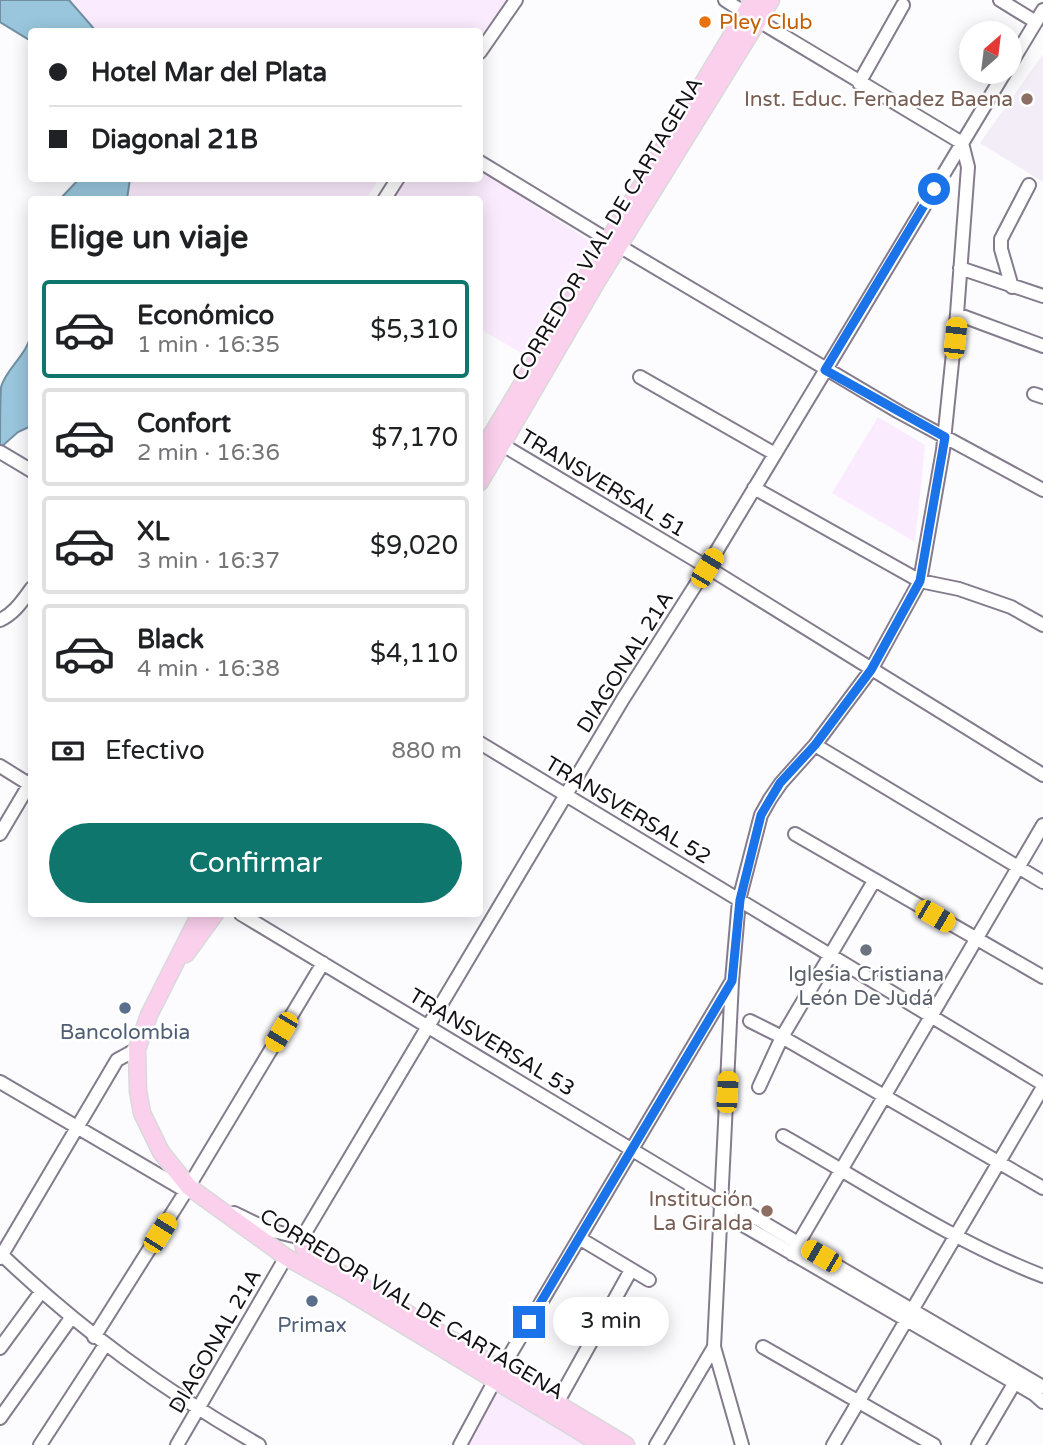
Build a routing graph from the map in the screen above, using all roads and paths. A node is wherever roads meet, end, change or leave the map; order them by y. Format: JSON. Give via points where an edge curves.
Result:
{"nodes":[{"id":1,"x":516,"y":0,"type":"edge"},
{"id":2,"x":725,"y":0,"type":"edge"},
{"id":3,"x":771,"y":0,"type":"edge"},
{"id":4,"x":1000,"y":0,"type":"edge"},
{"id":5,"x":903,"y":5,"type":"dead end"},
{"id":6,"x":1043,"y":10,"type":"edge"},
{"id":7,"x":752,"y":11,"type":"edge"},
{"id":8,"x":1036,"y":22,"type":"junction"},
{"id":9,"x":1022,"y":45,"type":"edge"},
{"id":10,"x":483,"y":48,"type":"edge"},
{"id":11,"x":859,"y":83,"type":"junction"},
{"id":12,"x":998,"y":84,"type":"edge"},
{"id":13,"x":961,"y":143,"type":"junction"},
{"id":14,"x":483,"y":164,"type":"edge"},
{"id":15,"x":1029,"y":185,"type":"dead end"},
{"id":16,"x":614,"y":243,"type":"junction"},
{"id":17,"x":960,"y":268,"type":"junction"},
{"id":18,"x":1012,"y":287,"type":"junction"},
{"id":19,"x":1043,"y":296,"type":"edge"},
{"id":20,"x":957,"y":314,"type":"junction"},
{"id":21,"x":1043,"y":346,"type":"edge"},
{"id":22,"x":825,"y":370,"type":"junction"},
{"id":23,"x":640,"y":377,"type":"dead end"},
{"id":24,"x":945,"y":437,"type":"junction"},
{"id":25,"x":490,"y":438,"type":"edge"},
{"id":26,"x":0,"y":452,"type":"edge"},
{"id":27,"x":775,"y":454,"type":"junction"},
{"id":28,"x":28,"y":469,"type":"edge"},
{"id":29,"x":483,"y":469,"type":"edge"},
{"id":30,"x":754,"y":488,"type":"junction"},
{"id":31,"x":1043,"y":490,"type":"edge"},
{"id":32,"x":707,"y":568,"type":"junction"},
{"id":33,"x":920,"y":581,"type":"junction"},
{"id":34,"x":28,"y":593,"type":"edge"},
{"id":35,"x":0,"y":620,"type":"edge"},
{"id":36,"x":1043,"y":625,"type":"edge"},
{"id":37,"x":871,"y":670,"type":"junction"},
{"id":38,"x":483,"y":745,"type":"edge"},
{"id":39,"x":815,"y":745,"type":"junction"},
{"id":40,"x":0,"y":766,"type":"edge"},
{"id":41,"x":1043,"y":775,"type":"edge"},
{"id":42,"x":28,"y":782,"type":"edge"},
{"id":43,"x":28,"y":789,"type":"edge"},
{"id":44,"x":566,"y":795,"type":"junction"},
{"id":45,"x":1043,"y":825,"type":"edge"},
{"id":46,"x":0,"y":834,"type":"edge"},
{"id":47,"x":795,"y":834,"type":"dead end"},
{"id":48,"x":1018,"y":868,"type":"junction"},
{"id":49,"x":874,"y":881,"type":"junction"},
{"id":50,"x":1043,"y":883,"type":"edge"},
{"id":51,"x":740,"y":900,"type":"junction"},
{"id":52,"x":199,"y":917,"type":"edge"},
{"id":53,"x":213,"y":917,"type":"edge"},
{"id":54,"x":247,"y":917,"type":"edge"},
{"id":55,"x":976,"y":939,"type":"junction"},
{"id":56,"x":830,"y":955,"type":"junction"},
{"id":57,"x":323,"y":963,"type":"junction"},
{"id":58,"x":171,"y":973,"type":"junction"},
{"id":59,"x":1043,"y":977,"type":"edge"},
{"id":60,"x":732,"y":981,"type":"junction"},
{"id":61,"x":931,"y":1016,"type":"junction"},
{"id":62,"x":750,"y":1021,"type":"dead end"},
{"id":63,"x":428,"y":1026,"type":"junction"},
{"id":64,"x":782,"y":1037,"type":"junction"},
{"id":65,"x":138,"y":1049,"type":"junction"},
{"id":66,"x":0,"y":1082,"type":"edge"},
{"id":67,"x":1043,"y":1086,"type":"edge"},
{"id":68,"x":759,"y":1087,"type":"dead end"},
{"id":69,"x":885,"y":1096,"type":"junction"},
{"id":70,"x":77,"y":1127,"type":"junction"},
{"id":71,"x":783,"y":1136,"type":"dead end"},
{"id":72,"x":632,"y":1149,"type":"junction"},
{"id":73,"x":999,"y":1163,"type":"junction"},
{"id":74,"x":843,"y":1170,"type":"junction"},
{"id":75,"x":1043,"y":1188,"type":"edge"},
{"id":76,"x":188,"y":1189,"type":"junction"},
{"id":77,"x":207,"y":1200,"type":"junction"},
{"id":78,"x":722,"y":1204,"type":"junction"},
{"id":79,"x":956,"y":1235,"type":"junction"},
{"id":80,"x":302,"y":1238,"type":"junction"},
{"id":81,"x":579,"y":1238,"type":"junction"},
{"id":82,"x":795,"y":1249,"type":"junction"},
{"id":83,"x":1,"y":1256,"type":"edge"},
{"id":84,"x":286,"y":1257,"type":"junction"},
{"id":85,"x":631,"y":1270,"type":"junction"},
{"id":86,"x":1043,"y":1276,"type":"edge"},
{"id":87,"x":649,"y":1280,"type":"dead end"},
{"id":88,"x":41,"y":1292,"type":"junction"},
{"id":89,"x":909,"y":1315,"type":"junction"},
{"id":90,"x":71,"y":1318,"type":"junction"},
{"id":91,"x":100,"y":1341,"type":"junction"},
{"id":92,"x":714,"y":1347,"type":"junction"},
{"id":93,"x":763,"y":1347,"type":"dead end"},
{"id":94,"x":0,"y":1348,"type":"edge"},
{"id":95,"x":498,"y":1375,"type":"junction"},
{"id":96,"x":1018,"y":1379,"type":"junction"},
{"id":97,"x":1043,"y":1387,"type":"edge"},
{"id":98,"x":858,"y":1402,"type":"junction"},
{"id":99,"x":1043,"y":1402,"type":"edge"},
{"id":100,"x":557,"y":1404,"type":"junction"},
{"id":101,"x":197,"y":1410,"type":"junction"},
{"id":102,"x":0,"y":1418,"type":"edge"},
{"id":103,"x":40,"y":1445,"type":"edge"},
{"id":104,"x":177,"y":1445,"type":"edge"},
{"id":105,"x":259,"y":1445,"type":"edge"},
{"id":106,"x":460,"y":1445,"type":"edge"},
{"id":107,"x":602,"y":1445,"type":"edge"},
{"id":108,"x":626,"y":1445,"type":"edge"},
{"id":109,"x":656,"y":1445,"type":"edge"},
{"id":110,"x":742,"y":1445,"type":"edge"},
{"id":111,"x":833,"y":1445,"type":"edge"},
{"id":112,"x":934,"y":1445,"type":"edge"},
{"id":113,"x":978,"y":1445,"type":"edge"}],
"edges":[{"from":1,"to":10,"type":"street"},
{"from":2,"to":7,"type":"street"},
{"from":3,"to":7,"type":"main road","name":"CORREDOR VIAL DE CARTAGENA"},
{"from":4,"to":8,"type":"street"},
{"from":5,"to":11,"type":"street"},
{"from":6,"to":8,"type":"street"},
{"from":7,"to":11,"type":"street"},
{"from":7,"to":16,"type":"main road","name":"CORREDOR VIAL DE CARTAGENA"},
{"from":8,"to":9,"type":"street"},
{"from":11,"to":13,"type":"street"},
{"from":12,"to":13,"type":"street","name":"DIAGONAL 21A"},
{"from":13,"to":17,"type":"street","via":[[968,167]]},
{"from":13,"to":22,"type":"street","name":"DIAGONAL 21A"},
{"from":14,"to":16,"type":"street"},
{"from":15,"to":18,"type":"street","via":[[1001,239]]},
{"from":16,"to":22,"type":"street"},
{"from":16,"to":25,"type":"main road","name":"CORREDOR VIAL DE CARTAGENA"},
{"from":17,"to":18,"type":"street"},
{"from":17,"to":20,"type":"street"},
{"from":18,"to":19,"type":"street"},
{"from":20,"to":21,"type":"street"},
{"from":20,"to":24,"type":"street"},
{"from":22,"to":24,"type":"street"},
{"from":22,"to":27,"type":"street","name":"DIAGONAL 21A"},
{"from":23,"to":27,"type":"street"},
{"from":24,"to":31,"type":"street"},
{"from":24,"to":33,"type":"street"},
{"from":25,"to":29,"type":"main road","name":"CORREDOR VIAL DE CARTAGENA"},
{"from":25,"to":32,"type":"street","name":"TRANSVERSAL 51"},
{"from":26,"to":28,"type":"street"},
{"from":27,"to":30,"type":"street","name":"DIAGONAL 21A"},
{"from":30,"to":32,"type":"street","name":"DIAGONAL 21A"},
{"from":30,"to":33,"type":"street"},
{"from":32,"to":37,"type":"street","name":"TRANSVERSAL 51"},
{"from":32,"to":44,"type":"street","name":"DIAGONAL 21A"},
{"from":33,"to":36,"type":"street","via":[[1011,607]]},
{"from":33,"to":37,"type":"street"},
{"from":34,"to":35,"type":"street"},
{"from":37,"to":39,"type":"street"},
{"from":37,"to":41,"type":"street","name":"TRANSVERSAL 51"},
{"from":38,"to":44,"type":"street","name":"TRANSVERSAL 52"},
{"from":39,"to":48,"type":"street"},
{"from":39,"to":51,"type":"street","via":[[780,783],[761,815]]},
{"from":40,"to":42,"type":"street"},
{"from":43,"to":46,"type":"street"},
{"from":44,"to":51,"type":"street","name":"TRANSVERSAL 52"},
{"from":44,"to":63,"type":"street","name":"DIAGONAL 21A"},
{"from":45,"to":48,"type":"street"},
{"from":47,"to":49,"type":"street"},
{"from":48,"to":50,"type":"street"},
{"from":48,"to":55,"type":"street"},
{"from":49,"to":55,"type":"street"},
{"from":49,"to":56,"type":"street"},
{"from":51,"to":56,"type":"street","name":"TRANSVERSAL 52"},
{"from":51,"to":60,"type":"street"},
{"from":52,"to":58,"type":"main road","name":"CORREDOR VIAL DE CARTAGENA"},
{"from":53,"to":58,"type":"main road","name":"CORREDOR VIAL DE CARTAGENA"},
{"from":54,"to":57,"type":"street","name":"TRANSVERSAL 53"},
{"from":55,"to":59,"type":"street"},
{"from":55,"to":61,"type":"street"},
{"from":56,"to":61,"type":"street","name":"TRANSVERSAL 52"},
{"from":56,"to":64,"type":"street"},
{"from":57,"to":63,"type":"street","name":"TRANSVERSAL 53"},
{"from":57,"to":76,"type":"street"},
{"from":58,"to":65,"type":"main road","name":"CORREDOR VIAL DE CARTAGENA","via":[[145,1024]]},
{"from":60,"to":72,"type":"street"},
{"from":60,"to":78,"type":"street"},
{"from":61,"to":67,"type":"street","name":"TRANSVERSAL 52"},
{"from":61,"to":69,"type":"street"},
{"from":62,"to":64,"type":"street"},
{"from":63,"to":72,"type":"street","name":"TRANSVERSAL 53"},
{"from":63,"to":80,"type":"street","name":"DIAGONAL 21A"},
{"from":64,"to":68,"type":"street"},
{"from":64,"to":69,"type":"street"},
{"from":65,"to":70,"type":"street","via":[[117,1060]]},
{"from":65,"to":76,"type":"main road","name":"CORREDOR VIAL DE CARTAGENA","via":[[142,1113],[161,1152]]},
{"from":66,"to":70,"type":"street"},
{"from":67,"to":73,"type":"street"},
{"from":69,"to":73,"type":"street"},
{"from":69,"to":74,"type":"street"},
{"from":70,"to":76,"type":"street"},
{"from":70,"to":83,"type":"street"},
{"from":71,"to":74,"type":"street"},
{"from":72,"to":78,"type":"street","name":"TRANSVERSAL 53"},
{"from":72,"to":81,"type":"street"},
{"from":73,"to":75,"type":"street"},
{"from":73,"to":79,"type":"street"},
{"from":74,"to":79,"type":"street"},
{"from":74,"to":82,"type":"street"},
{"from":76,"to":77,"type":"main road","name":"CORREDOR VIAL DE CARTAGENA"},
{"from":76,"to":91,"type":"street"},
{"from":77,"to":80,"type":"street","via":[[269,1230]]},
{"from":77,"to":84,"type":"main road","name":"CORREDOR VIAL DE CARTAGENA"},
{"from":78,"to":82,"type":"street","name":"TRANSVERSAL 53","via":[[737,1207]]},
{"from":78,"to":92,"type":"street"},
{"from":79,"to":86,"type":"street"},
{"from":79,"to":89,"type":"street"},
{"from":80,"to":95,"type":"main road","name":"CORREDOR VIAL DE CARTAGENA","via":[[312,1256]]},
{"from":81,"to":85,"type":"street"},
{"from":81,"to":95,"type":"street"},
{"from":82,"to":89,"type":"street","name":"TRANSVERSAL 53"},
{"from":83,"to":88,"type":"street"},
{"from":84,"to":95,"type":"main road","name":"CORREDOR VIAL DE CARTAGENA"},
{"from":84,"to":101,"type":"street","name":"DIAGONAL 21A"},
{"from":85,"to":87,"type":"street"},
{"from":85,"to":100,"type":"street"},
{"from":88,"to":90,"type":"street"},
{"from":88,"to":94,"type":"street"},
{"from":89,"to":96,"type":"street","name":"TRANSVERSAL 53"},
{"from":89,"to":98,"type":"street"},
{"from":90,"to":91,"type":"street"},
{"from":90,"to":102,"type":"street"},
{"from":91,"to":101,"type":"street"},
{"from":91,"to":103,"type":"street"},
{"from":92,"to":109,"type":"street"},
{"from":92,"to":110,"type":"street"},
{"from":93,"to":98,"type":"street"},
{"from":95,"to":100,"type":"main road","name":"CORREDOR VIAL DE CARTAGENA"},
{"from":95,"to":106,"type":"street"},
{"from":95,"to":107,"type":"main road","name":"CORREDOR VIAL DE CARTAGENA"},
{"from":96,"to":97,"type":"street","name":"TRANSVERSAL 53"},
{"from":96,"to":99,"type":"street","name":"TRANSVERSAL 53"},
{"from":96,"to":113,"type":"street"},
{"from":98,"to":111,"type":"street"},
{"from":98,"to":112,"type":"street"},
{"from":100,"to":108,"type":"main road","name":"CORREDOR VIAL DE CARTAGENA"},
{"from":101,"to":104,"type":"street","name":"DIAGONAL 21A"},
{"from":101,"to":105,"type":"street"}]}
